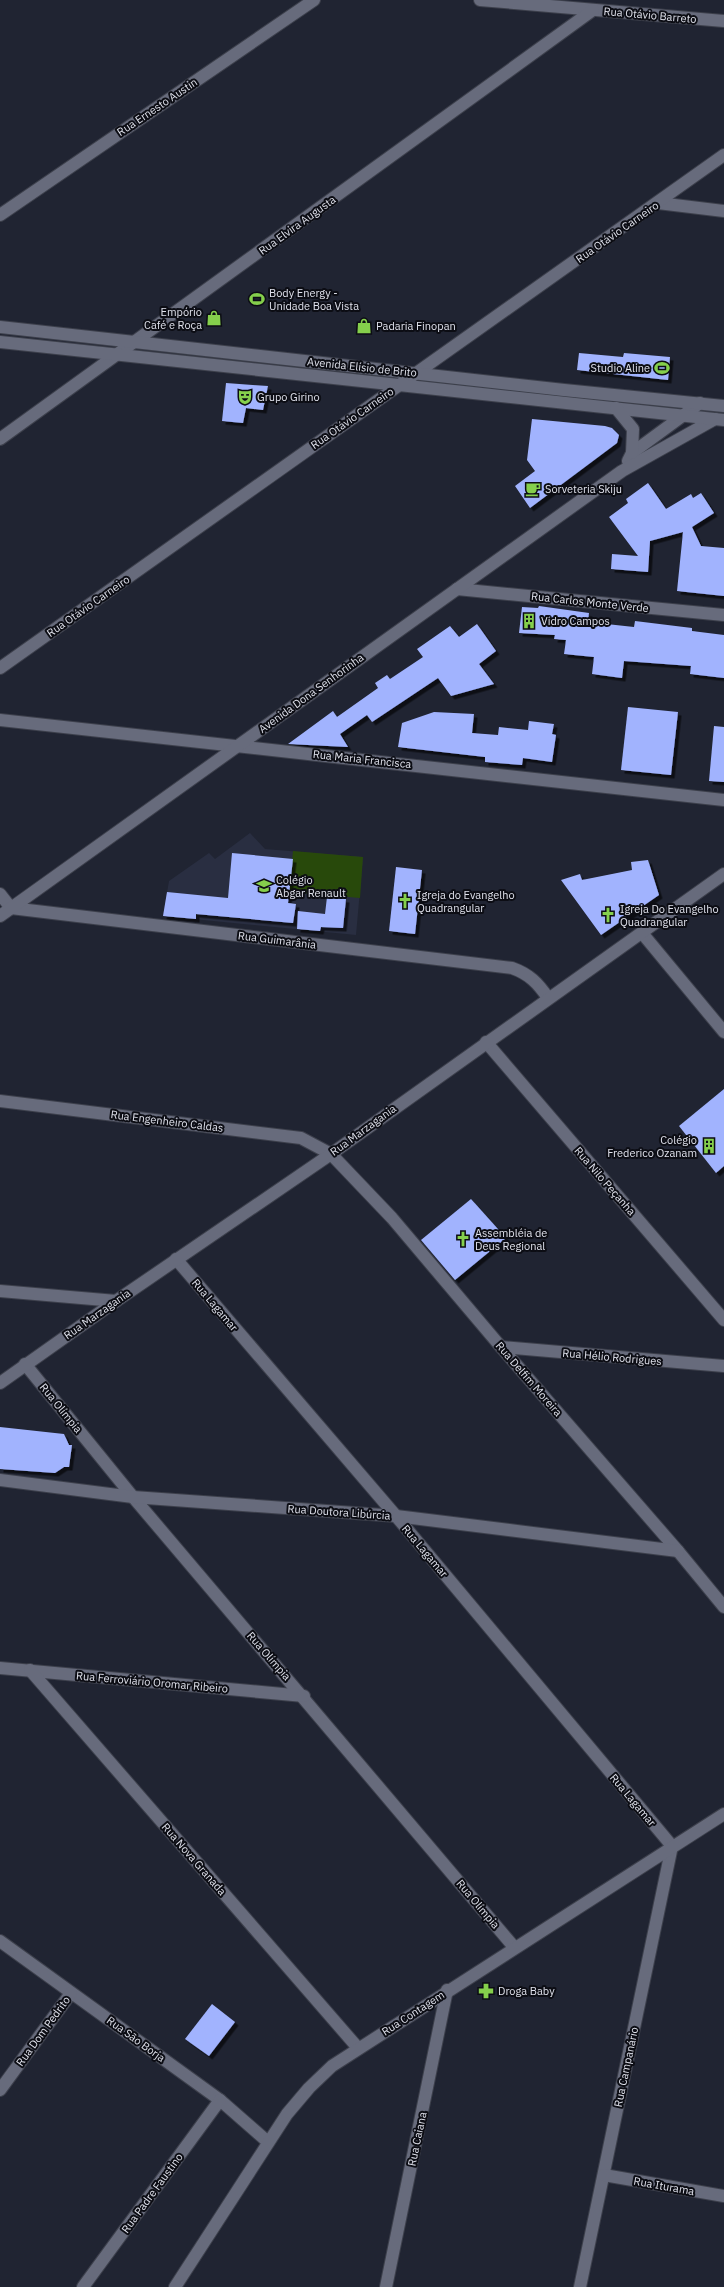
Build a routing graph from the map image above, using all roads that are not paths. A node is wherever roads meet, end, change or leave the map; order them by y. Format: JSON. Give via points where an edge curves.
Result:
{"nodes":[{"id":1,"x":314,"y":0,"type":"edge"},
{"id":2,"x":480,"y":0,"type":"edge"},
{"id":3,"x":593,"y":10,"type":"junction"},
{"id":4,"x":724,"y":21,"type":"edge"},
{"id":5,"x":724,"y":155,"type":"edge"},
{"id":6,"x":658,"y":203,"type":"junction"},
{"id":7,"x":724,"y":211,"type":"edge"},
{"id":8,"x":0,"y":215,"type":"edge"},
{"id":9,"x":0,"y":327,"type":"edge"},
{"id":10,"x":0,"y":342,"type":"edge"},
{"id":11,"x":135,"y":342,"type":"junction"},
{"id":12,"x":120,"y":354,"type":"junction"},
{"id":13,"x":415,"y":373,"type":"junction"},
{"id":14,"x":402,"y":384,"type":"junction"},
{"id":15,"x":700,"y":403,"type":"junction"},
{"id":16,"x":724,"y":406,"type":"edge"},
{"id":17,"x":616,"y":408,"type":"junction"},
{"id":18,"x":686,"y":416,"type":"junction"},
{"id":19,"x":720,"y":419,"type":"edge"},
{"id":20,"x":0,"y":439,"type":"edge"},
{"id":21,"x":632,"y":453,"type":"junction"},
{"id":22,"x":622,"y":471,"type":"junction"},
{"id":23,"x":457,"y":589,"type":"junction"},
{"id":24,"x":724,"y":615,"type":"edge"},
{"id":25,"x":0,"y":668,"type":"edge"},
{"id":26,"x":0,"y":720,"type":"edge"},
{"id":27,"x":238,"y":746,"type":"junction"},
{"id":28,"x":724,"y":800,"type":"edge"},
{"id":29,"x":724,"y":874,"type":"edge"},
{"id":30,"x":0,"y":894,"type":"edge"},
{"id":31,"x":11,"y":908,"type":"junction"},
{"id":32,"x":0,"y":916,"type":"edge"},
{"id":33,"x":642,"y":934,"type":"junction"},
{"id":34,"x":548,"y":998,"type":"junction"},
{"id":35,"x":724,"y":1032,"type":"edge"},
{"id":36,"x":486,"y":1042,"type":"junction"},
{"id":37,"x":0,"y":1102,"type":"edge"},
{"id":38,"x":331,"y":1154,"type":"junction"},
{"id":39,"x":176,"y":1259,"type":"junction"},
{"id":40,"x":0,"y":1291,"type":"edge"},
{"id":41,"x":116,"y":1301,"type":"junction"},
{"id":42,"x":724,"y":1320,"type":"edge"},
{"id":43,"x":501,"y":1347,"type":"junction"},
{"id":44,"x":25,"y":1364,"type":"junction"},
{"id":45,"x":724,"y":1366,"type":"edge"},
{"id":46,"x":0,"y":1383,"type":"edge"},
{"id":47,"x":0,"y":1480,"type":"edge"},
{"id":48,"x":133,"y":1497,"type":"junction"},
{"id":49,"x":396,"y":1516,"type":"junction"},
{"id":50,"x":678,"y":1551,"type":"junction"},
{"id":51,"x":724,"y":1607,"type":"edge"},
{"id":52,"x":0,"y":1668,"type":"edge"},
{"id":53,"x":30,"y":1670,"type":"junction"},
{"id":54,"x":304,"y":1696,"type":"junction"},
{"id":55,"x":724,"y":1814,"type":"edge"},
{"id":56,"x":672,"y":1846,"type":"junction"},
{"id":57,"x":0,"y":1941,"type":"edge"},
{"id":58,"x":514,"y":1947,"type":"junction"},
{"id":59,"x":448,"y":1990,"type":"junction"},
{"id":60,"x":71,"y":1993,"type":"junction"},
{"id":61,"x":358,"y":2048,"type":"junction"},
{"id":62,"x":0,"y":2090,"type":"edge"},
{"id":63,"x":220,"y":2100,"type":"junction"},
{"id":64,"x":268,"y":2142,"type":"junction"},
{"id":65,"x":604,"y":2175,"type":"junction"},
{"id":66,"x":724,"y":2196,"type":"edge"},
{"id":67,"x":83,"y":2287,"type":"edge"},
{"id":68,"x":175,"y":2287,"type":"edge"},
{"id":69,"x":386,"y":2287,"type":"edge"},
{"id":70,"x":580,"y":2287,"type":"edge"}],
"edges":[{"from":1,"to":8,"type":"street","name":"Rua Ernesto Austin"},
{"from":2,"to":3,"type":"street","name":"Rua Otávio Barreto"},
{"from":3,"to":4,"type":"street","name":"Rua Otávio Barreto"},
{"from":3,"to":11,"type":"street","name":"Rua Elvira Augusta"},
{"from":5,"to":6,"type":"street","name":"Rua Otávio Carneiro"},
{"from":6,"to":7,"type":"street"},
{"from":6,"to":13,"type":"street","name":"Rua Otávio Carneiro"},
{"from":9,"to":11,"type":"street","name":"Avenida Elísio de Brito"},
{"from":10,"to":12,"type":"street","name":"Avenida Elísio de Brito"},
{"from":11,"to":12,"type":"street","name":"Rua Elvira Augusta"},
{"from":11,"to":13,"type":"street","name":"Avenida Elísio de Brito"},
{"from":12,"to":14,"type":"street","name":"Avenida Elísio de Brito"},
{"from":12,"to":20,"type":"street","name":"Rua Elvira Augusta"},
{"from":13,"to":14,"type":"street","name":"Rua Otávio Carneiro"},
{"from":13,"to":15,"type":"street","name":"Avenida Elísio de Brito"},
{"from":14,"to":17,"type":"street","name":"Avenida Elísio de Brito"},
{"from":14,"to":25,"type":"street","name":"Rua Otávio Carneiro"},
{"from":15,"to":16,"type":"street","name":"Avenida Elísio de Brito"},
{"from":15,"to":18,"type":"street","name":"Avenida Dona Senhorinha"},
{"from":17,"to":18,"type":"street","name":"Avenida Elísio de Brito"},
{"from":17,"to":21,"type":"street","via":[[633,429]]},
{"from":18,"to":19,"type":"street","name":"Avenida Elísio de Brito"},
{"from":18,"to":21,"type":"street","name":"Avenida Dona Senhorinha"},
{"from":19,"to":22,"type":"street","name":"Avenida Dona Senhorinha"},
{"from":21,"to":22,"type":"street","name":"Avenida Dona Senhorinha"},
{"from":22,"to":23,"type":"street","name":"Avenida Dona Senhorinha"},
{"from":23,"to":24,"type":"street","name":"Rua Carlos Monte Verde"},
{"from":23,"to":27,"type":"street","name":"Avenida Dona Senhorinha"},
{"from":26,"to":27,"type":"street","name":"Rua Maria Francisca"},
{"from":27,"to":28,"type":"street","name":"Rua Maria Francisca"},
{"from":27,"to":31,"type":"street","name":"Avenida Dona Senhorinha"},
{"from":29,"to":33,"type":"street","name":"Rua Marzagania"},
{"from":30,"to":31,"type":"street"},
{"from":31,"to":32,"type":"street","name":"Avenida Dona Senhorinha"},
{"from":31,"to":34,"type":"street","name":"Rua Guimarânia","via":[[497,965],[526,973],[539,984]]},
{"from":33,"to":34,"type":"street","name":"Rua Marzagania"},
{"from":33,"to":35,"type":"street"},
{"from":34,"to":36,"type":"street","name":"Rua Marzagania"},
{"from":36,"to":38,"type":"street","name":"Rua Marzagania"},
{"from":36,"to":42,"type":"street","name":"Rua Nilo Peçanha"},
{"from":37,"to":38,"type":"street","name":"Rua Engenheiro Caldas","via":[[301,1138]]},
{"from":38,"to":39,"type":"street","name":"Rua Marzagania"},
{"from":38,"to":43,"type":"street","name":"Rua Delfim Moreira","via":[[392,1218]]},
{"from":39,"to":41,"type":"street","name":"Rua Marzagania"},
{"from":39,"to":49,"type":"street","name":"Rua Lagamar"},
{"from":40,"to":41,"type":"street"},
{"from":41,"to":44,"type":"street","name":"Rua Marzagania"},
{"from":43,"to":45,"type":"street","name":"Rua Hélio Rodrigues"},
{"from":43,"to":50,"type":"street","name":"Rua Delfim Moreira"},
{"from":44,"to":46,"type":"street","name":"Rua Marzagania"},
{"from":44,"to":48,"type":"street","name":"Rua Olímpia"},
{"from":47,"to":48,"type":"street","name":"Rua Doutora Libúrcia"},
{"from":48,"to":49,"type":"street","name":"Rua Doutora Libúrcia"},
{"from":48,"to":54,"type":"street","name":"Rua Olímpia"},
{"from":49,"to":50,"type":"street","name":"Rua Doutora Libúrcia"},
{"from":49,"to":56,"type":"street","name":"Rua Lagamar"},
{"from":50,"to":51,"type":"street","name":"Rua Delfim Moreira"},
{"from":52,"to":53,"type":"street","name":"Rua Ferroviário Oromar Ribeiro"},
{"from":53,"to":54,"type":"street","name":"Rua Ferroviário Oromar Ribeiro"},
{"from":53,"to":61,"type":"street","name":"Rua Nova Granada"},
{"from":54,"to":58,"type":"street","name":"Rua Olímpia"},
{"from":55,"to":56,"type":"street","name":"Rua Contagem"},
{"from":56,"to":58,"type":"street","name":"Rua Contagem"},
{"from":56,"to":65,"type":"street","name":"Rua Campanário"},
{"from":57,"to":60,"type":"street","name":"Rua São Borja"},
{"from":58,"to":59,"type":"street","name":"Rua Contagem"},
{"from":59,"to":61,"type":"street","name":"Rua Contagem"},
{"from":59,"to":69,"type":"street","name":"Rua Caiana"},
{"from":60,"to":62,"type":"street","name":"Rua Dom Pedrito"},
{"from":60,"to":63,"type":"street","name":"Rua São Borja"},
{"from":61,"to":64,"type":"street","name":"Rua Contagem","via":[[332,2066],[309,2088]]},
{"from":63,"to":64,"type":"street","name":"Rua São Borja"},
{"from":63,"to":67,"type":"street","name":"Rua Padre Faustino"},
{"from":64,"to":68,"type":"street","name":"Rua Contagem"},
{"from":65,"to":66,"type":"street","name":"Rua Iturama"},
{"from":65,"to":70,"type":"street","name":"Rua Campanário"}]}
